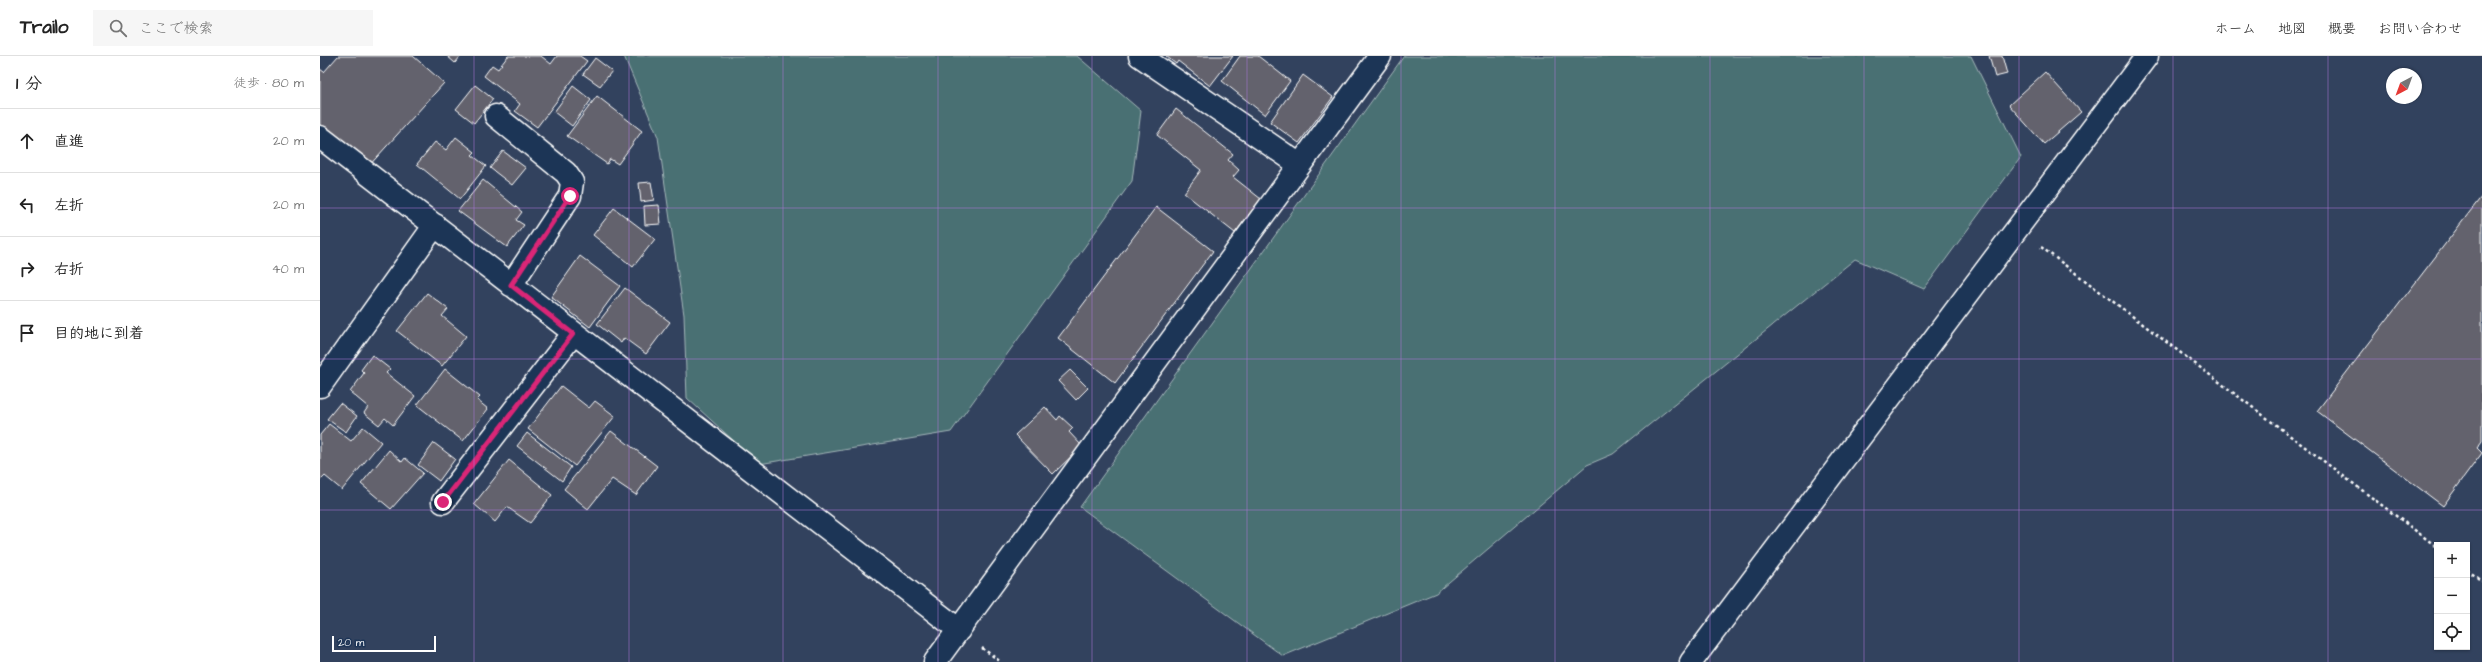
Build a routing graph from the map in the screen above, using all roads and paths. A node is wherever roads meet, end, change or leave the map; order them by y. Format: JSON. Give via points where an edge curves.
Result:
{"nodes":[{"id":1,"x":1140,"y":56,"type":"edge"},
{"id":2,"x":1380,"y":56,"type":"edge"},
{"id":3,"x":2144,"y":57,"type":"edge"},
{"id":4,"x":496,"y":116,"type":"dead end"},
{"id":5,"x":320,"y":137,"type":"edge"},
{"id":6,"x":1300,"y":165,"type":"junction"},
{"id":7,"x":435,"y":225,"type":"junction"},
{"id":8,"x":2017,"y":228,"type":"junction"},
{"id":9,"x":511,"y":285,"type":"junction"},
{"id":10,"x":573,"y":334,"type":"junction"},
{"id":11,"x":320,"y":386,"type":"edge"},
{"id":12,"x":443,"y":502,"type":"dead end"},
{"id":13,"x":2434,"y":545,"type":"edge"},
{"id":14,"x":2470,"y":572,"type":"edge"},
{"id":15,"x":2482,"y":581,"type":"edge"},
{"id":16,"x":959,"y":630,"type":"junction"},
{"id":17,"x":935,"y":662,"type":"edge"},
{"id":18,"x":1691,"y":662,"type":"edge"}],
"edges":[{"from":1,"to":6,"type":"street"},
{"from":2,"to":6,"type":"street"},
{"from":3,"to":8,"type":"street"},
{"from":4,"to":9,"type":"street","via":[[566,173],[572,182],[570,196]]},
{"from":5,"to":7,"type":"street"},
{"from":6,"to":16,"type":"street"},
{"from":7,"to":9,"type":"street"},
{"from":7,"to":11,"type":"street"},
{"from":8,"to":13,"type":"path"},
{"from":8,"to":18,"type":"street"},
{"from":9,"to":10,"type":"street"},
{"from":10,"to":12,"type":"street"},
{"from":10,"to":16,"type":"street"},
{"from":14,"to":15,"type":"path"},
{"from":16,"to":17,"type":"street"}]}
